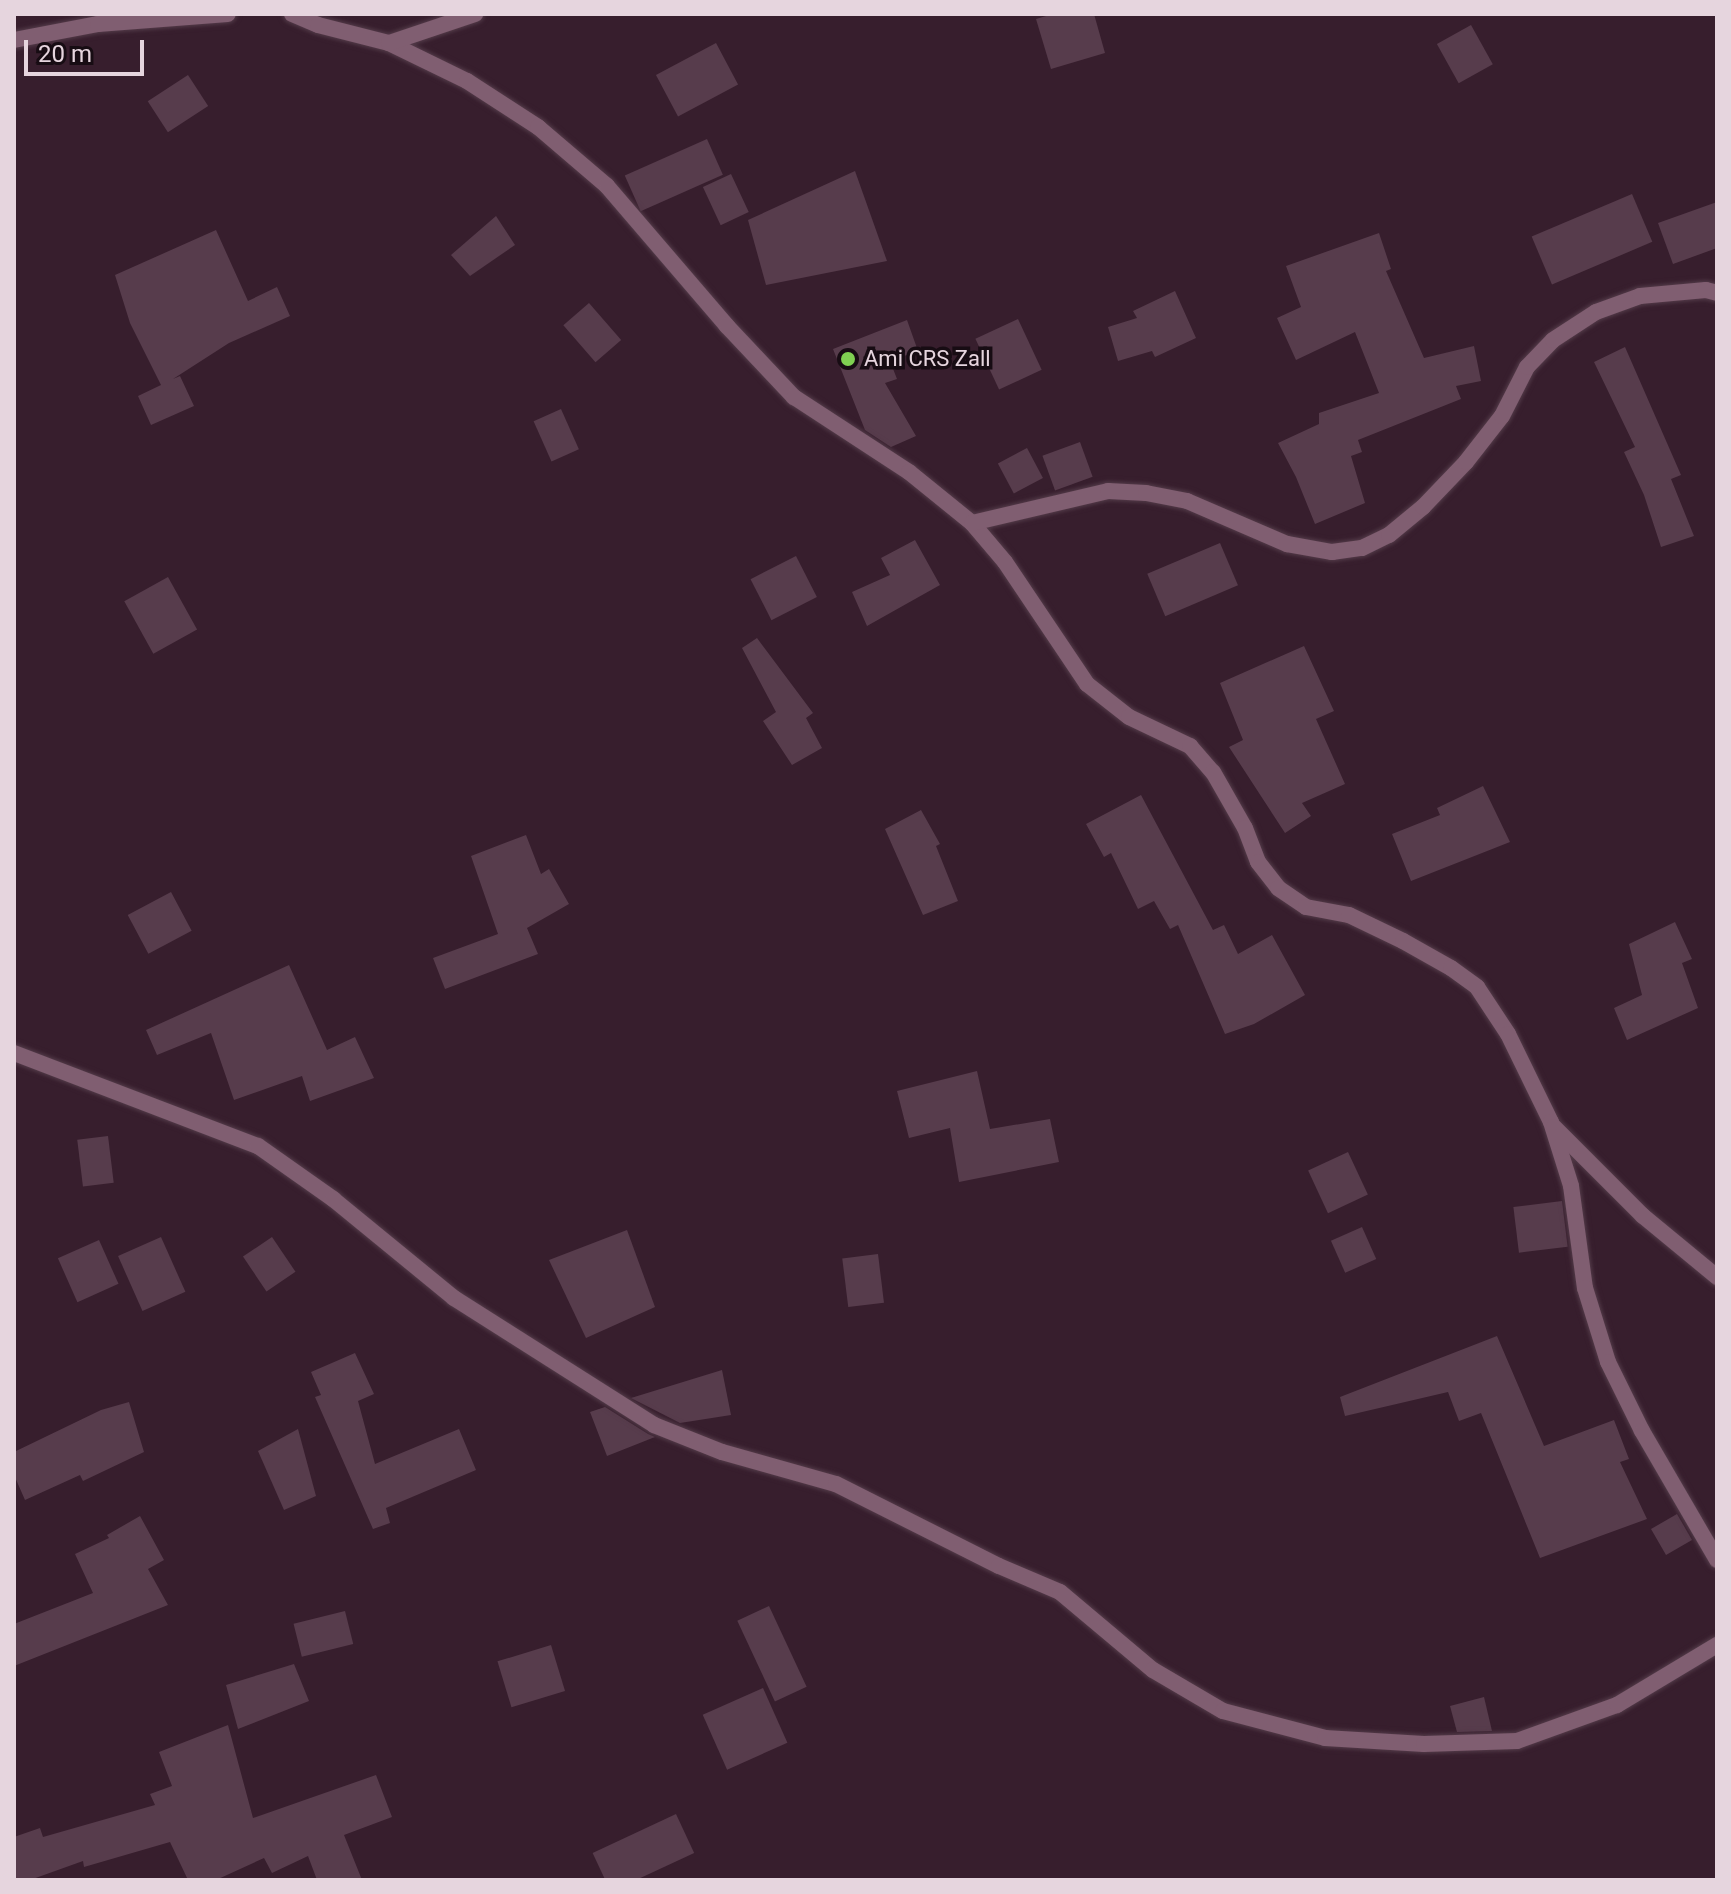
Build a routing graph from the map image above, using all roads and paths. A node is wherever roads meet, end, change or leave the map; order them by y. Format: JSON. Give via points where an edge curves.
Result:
{"nodes":[{"id":1,"x":228,"y":14,"type":"edge"},
{"id":2,"x":292,"y":14,"type":"edge"},
{"id":3,"x":475,"y":14,"type":"edge"},
{"id":4,"x":14,"y":40,"type":"edge"},
{"id":5,"x":389,"y":43,"type":"junction"},
{"id":6,"x":1717,"y":293,"type":"edge"},
{"id":7,"x":972,"y":523,"type":"junction"},
{"id":8,"x":14,"y":1053,"type":"edge"},
{"id":9,"x":1551,"y":1122,"type":"junction"},
{"id":10,"x":1717,"y":1277,"type":"edge"},
{"id":11,"x":1717,"y":1560,"type":"edge"},
{"id":12,"x":1717,"y":1645,"type":"edge"}],
"edges":[{"from":1,"to":4,"type":"street","via":[[98,24]]},
{"from":2,"to":5,"type":"street"},
{"from":3,"to":5,"type":"street"},
{"from":5,"to":7,"type":"street","via":[[467,81],[538,127],[607,186],[794,397],[909,472]]},
{"from":6,"to":7,"type":"street","via":[[1640,296],[1596,312],[1553,340],[1527,367],[1502,416],[1466,462],[1423,507],[1389,535],[1362,548],[1332,552],[1287,544],[1187,501],[1146,493],[1108,491]]},
{"from":7,"to":9,"type":"street","via":[[1005,562],[1087,684],[1129,717],[1190,746],[1213,772],[1258,862],[1278,888],[1306,907],[1349,915],[1403,941],[1477,987],[1508,1034]]},
{"from":8,"to":12,"type":"street","via":[[258,1146],[333,1199],[454,1298],[654,1425],[722,1452],[836,1484],[1060,1592],[1153,1670],[1223,1711],[1325,1738],[1424,1744],[1517,1741],[1617,1705]]},
{"from":9,"to":10,"type":"street","via":[[1633,1207]]},
{"from":9,"to":11,"type":"street","via":[[1571,1186],[1585,1288],[1608,1362]]}]}
